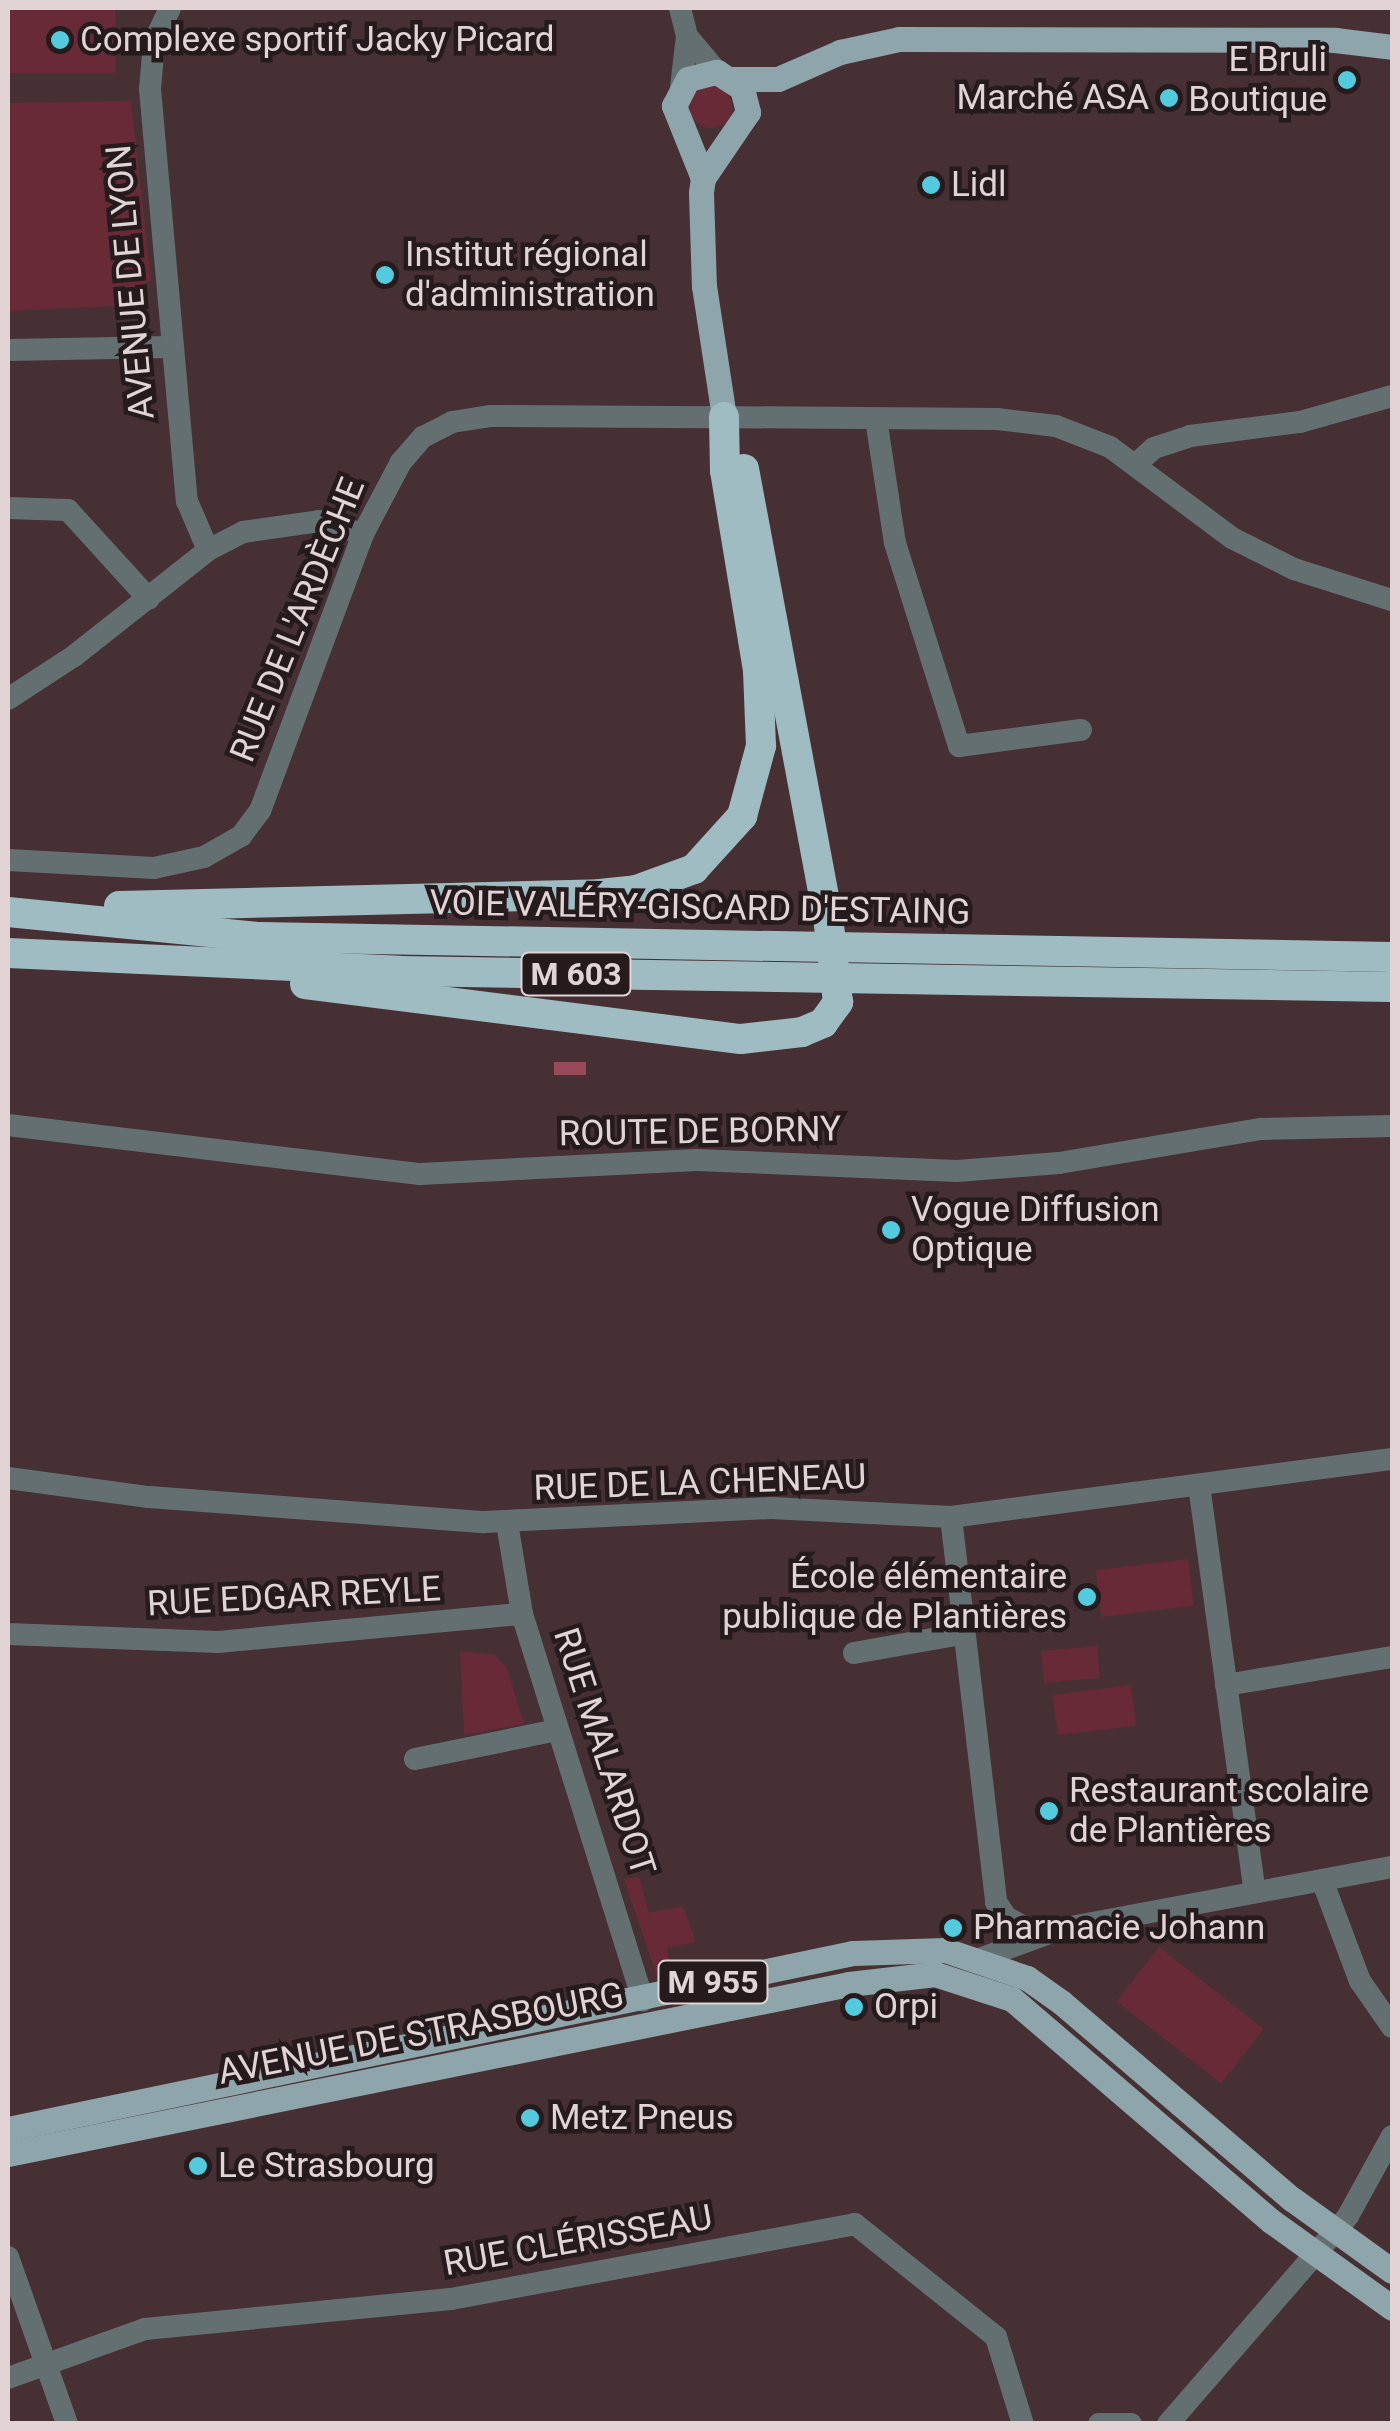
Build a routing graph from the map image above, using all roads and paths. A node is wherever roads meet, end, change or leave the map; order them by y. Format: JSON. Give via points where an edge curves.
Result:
{"nodes":[{"id":1,"x":170,"y":8,"type":"edge"},
{"id":2,"x":680,"y":8,"type":"edge"},
{"id":3,"x":687,"y":36,"type":"junction"},
{"id":4,"x":1392,"y":47,"type":"edge"},
{"id":5,"x":726,"y":75,"type":"junction"},
{"id":6,"x":778,"y":79,"type":"junction"},
{"id":7,"x":681,"y":87,"type":"junction"},
{"id":8,"x":748,"y":112,"type":"junction"},
{"id":9,"x":686,"y":135,"type":"junction"},
{"id":10,"x":726,"y":142,"type":"junction"},
{"id":11,"x":703,"y":178,"type":"junction"},
{"id":12,"x":170,"y":346,"type":"junction"},
{"id":13,"x":8,"y":350,"type":"edge"},
{"id":14,"x":1392,"y":396,"type":"edge"},
{"id":15,"x":724,"y":417,"type":"junction"},
{"id":16,"x":876,"y":419,"type":"junction"},
{"id":17,"x":1135,"y":466,"type":"junction"},
{"id":18,"x":8,"y":508,"type":"edge"},
{"id":19,"x":364,"y":534,"type":"junction"},
{"id":20,"x":208,"y":550,"type":"junction"},
{"id":21,"x":150,"y":599,"type":"junction"},
{"id":22,"x":1392,"y":600,"type":"edge"},
{"id":23,"x":8,"y":699,"type":"edge"},
{"id":24,"x":1081,"y":730,"type":"dead end"},
{"id":25,"x":8,"y":860,"type":"edge"},
{"id":26,"x":8,"y":910,"type":"edge"},
{"id":27,"x":8,"y":954,"type":"edge"},
{"id":28,"x":1392,"y":957,"type":"edge"},
{"id":29,"x":179,"y":963,"type":"junction"},
{"id":30,"x":1392,"y":987,"type":"edge"},
{"id":31,"x":8,"y":1125,"type":"edge"},
{"id":32,"x":1392,"y":1126,"type":"edge"},
{"id":33,"x":1392,"y":1458,"type":"edge"},
{"id":34,"x":8,"y":1478,"type":"edge"},
{"id":35,"x":1199,"y":1485,"type":"junction"},
{"id":36,"x":951,"y":1518,"type":"junction"},
{"id":37,"x":507,"y":1522,"type":"junction"},
{"id":38,"x":522,"y":1614,"type":"junction"},
{"id":39,"x":8,"y":1634,"type":"edge"},
{"id":40,"x":961,"y":1634,"type":"junction"},
{"id":41,"x":854,"y":1653,"type":"dead end"},
{"id":42,"x":1392,"y":1657,"type":"edge"},
{"id":43,"x":1226,"y":1685,"type":"junction"},
{"id":44,"x":557,"y":1730,"type":"junction"},
{"id":45,"x":416,"y":1759,"type":"dead end"},
{"id":46,"x":1392,"y":1868,"type":"edge"},
{"id":47,"x":1322,"y":1880,"type":"junction"},
{"id":48,"x":1255,"y":1892,"type":"junction"},
{"id":49,"x":1060,"y":1929,"type":"junction"},
{"id":50,"x":982,"y":1958,"type":"junction"},
{"id":51,"x":644,"y":2000,"type":"junction"},
{"id":52,"x":1392,"y":2027,"type":"edge"},
{"id":53,"x":8,"y":2129,"type":"edge"},
{"id":54,"x":1392,"y":2136,"type":"edge"},
{"id":55,"x":8,"y":2154,"type":"edge"},
{"id":56,"x":1335,"y":2232,"type":"junction"},
{"id":57,"x":8,"y":2256,"type":"edge"},
{"id":58,"x":1316,"y":2256,"type":"junction"},
{"id":59,"x":1392,"y":2271,"type":"edge"},
{"id":60,"x":1392,"y":2308,"type":"edge"},
{"id":61,"x":44,"y":2362,"type":"junction"},
{"id":62,"x":8,"y":2378,"type":"edge"},
{"id":63,"x":67,"y":2424,"type":"edge"},
{"id":64,"x":1023,"y":2424,"type":"edge"},
{"id":65,"x":1099,"y":2424,"type":"edge"},
{"id":66,"x":1131,"y":2424,"type":"edge"},
{"id":67,"x":1168,"y":2424,"type":"edge"}],
"edges":[{"from":1,"to":12,"type":"street","name":"AVENUE DE LYON","via":[[154,43],[150,89]]},
{"from":2,"to":3,"type":"street"},
{"from":3,"to":5,"type":"street"},
{"from":3,"to":7,"type":"street"},
{"from":4,"to":6,"type":"main road","via":[[1335,40],[899,39],[840,52]]},
{"from":5,"to":6,"type":"main road"},
{"from":5,"to":7,"type":"main road","via":[[697,74]]},
{"from":5,"to":8,"type":"main road"},
{"from":6,"to":8,"type":"main road"},
{"from":7,"to":9,"type":"main road","via":[[675,117]]},
{"from":8,"to":10,"type":"main road"},
{"from":9,"to":10,"type":"main road","via":[[704,144]]},
{"from":9,"to":11,"type":"main road"},
{"from":10,"to":11,"type":"main road"},
{"from":11,"to":15,"type":"main road","via":[[704,286]]},
{"from":12,"to":13,"type":"street"},
{"from":12,"to":20,"type":"street","name":"AVENUE DE LYON","via":[[187,500]]},
{"from":14,"to":17,"type":"street","via":[[1300,422],[1190,436],[1154,448]]},
{"from":15,"to":16,"type":"street","name":"RUE DE L'ARDÈCHE"},
{"from":15,"to":19,"type":"street","name":"RUE DE L'ARDÈCHE","via":[[490,416],[452,422],[423,437],[401,462]]},
{"from":15,"to":26,"type":"highway","via":[[725,472],[760,686],[761,746],[742,816],[694,870],[636,890],[541,897]]},
{"from":15,"to":29,"type":"highway","bridge":true,"via":[[744,468],[828,917],[838,1002],[823,1023],[742,1039],[380,996]]},
{"from":16,"to":17,"type":"street","name":"RUE DE L'ARDÈCHE","via":[[1056,426],[1110,447]]},
{"from":16,"to":24,"type":"street","via":[[895,542],[960,746]]},
{"from":17,"to":22,"type":"street","name":"RUE DE L'ARDÈCHE","via":[[1232,538],[1294,569]]},
{"from":18,"to":21,"type":"street","via":[[68,510]]},
{"from":19,"to":20,"type":"street","via":[[319,521],[290,522],[243,532]]},
{"from":19,"to":25,"type":"street","name":"RUE DE L'ARDÈCHE","via":[[260,811],[241,836],[204,858],[154,868]]},
{"from":20,"to":21,"type":"street"},
{"from":21,"to":23,"type":"street"},
{"from":26,"to":28,"type":"highway","name":"VOIE VALÉRY-GISCARD D'ESTAING","number":"M 603","via":[[260,937]]},
{"from":27,"to":29,"type":"highway","name":"VOIE VALÉRY-GISCARD D'ESTAING","number":"M 603"},
{"from":29,"to":30,"type":"highway","name":"VOIE VALÉRY-GISCARD D'ESTAING","number":"M 603"},
{"from":31,"to":32,"type":"street","name":"ROUTE DE BORNY","via":[[420,1174],[696,1160],[974,1171],[1261,1129]]},
{"from":33,"to":35,"type":"street","name":"RUE DE LA CHENEAU"},
{"from":34,"to":37,"type":"street","name":"RUE DE LA CHENEAU","via":[[149,1497]]},
{"from":35,"to":36,"type":"street","name":"RUE DE LA CHENEAU"},
{"from":35,"to":43,"type":"street"},
{"from":36,"to":37,"type":"street","name":"RUE DE LA CHENEAU","via":[[770,1508]]},
{"from":36,"to":40,"type":"street"},
{"from":37,"to":38,"type":"street","name":"RUE MALARDOT"},
{"from":38,"to":39,"type":"street","name":"RUE EDGAR REYLE","via":[[263,1641]]},
{"from":38,"to":44,"type":"street","name":"RUE MALARDOT"},
{"from":40,"to":41,"type":"street"},
{"from":40,"to":49,"type":"street","via":[[996,1902],[1006,1917],[1028,1929]]},
{"from":42,"to":43,"type":"street"},
{"from":43,"to":48,"type":"street"},
{"from":44,"to":45,"type":"street"},
{"from":44,"to":51,"type":"street","name":"RUE MALARDOT"},
{"from":46,"to":47,"type":"street"},
{"from":47,"to":48,"type":"street"},
{"from":47,"to":52,"type":"street","via":[[1360,1981]]},
{"from":48,"to":49,"type":"street"},
{"from":49,"to":50,"type":"street"},
{"from":50,"to":51,"type":"main road","name":"AVENUE DE STRASBOURG","number":"M 955","via":[[945,1950],[871,1950]]},
{"from":50,"to":56,"type":"main road","name":"AVENUE DE STRASBOURG","number":"M 955","via":[[1061,2002]]},
{"from":51,"to":53,"type":"main road","name":"AVENUE DE STRASBOURG","number":"M 955"},
{"from":54,"to":56,"type":"street"},
{"from":55,"to":58,"type":"main road","name":"AVENUE DE STRASBOURG","number":"M 955","via":[[858,1982],[935,1974],[1012,2000]]},
{"from":56,"to":58,"type":"street"},
{"from":56,"to":59,"type":"main road","name":"AVENUE DE STRASBOURG","number":"M 955"},
{"from":57,"to":61,"type":"street"},
{"from":58,"to":60,"type":"main road","name":"AVENUE DE STRASBOURG","number":"M 955"},
{"from":58,"to":67,"type":"street"},
{"from":61,"to":62,"type":"street","name":"RUE CLÉRISSEAU"},
{"from":61,"to":63,"type":"street"},
{"from":61,"to":64,"type":"street","name":"RUE CLÉRISSEAU","via":[[183,2322],[452,2300],[855,2224],[996,2337]]},
{"from":65,"to":66,"type":"street"}]}
